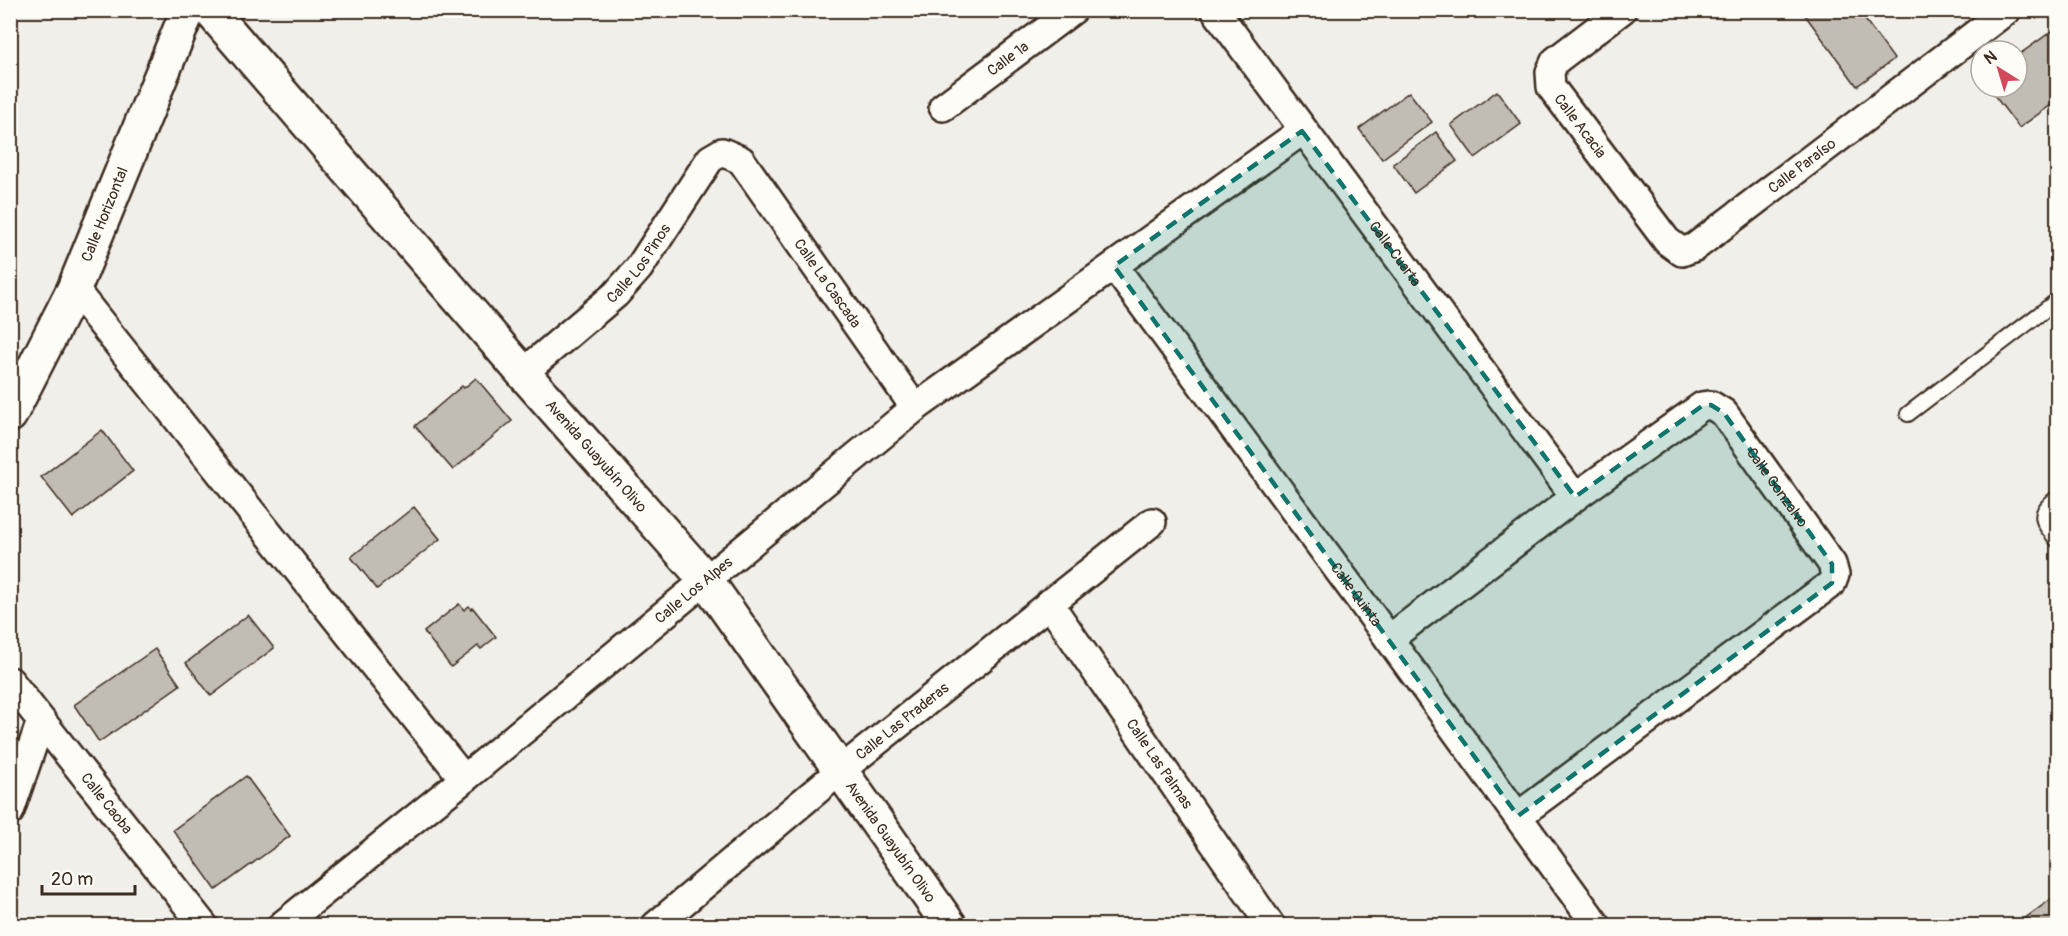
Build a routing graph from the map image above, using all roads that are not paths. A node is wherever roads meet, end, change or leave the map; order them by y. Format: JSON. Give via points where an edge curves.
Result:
{"nodes":[{"id":1,"x":188,"y":10,"type":"edge"},
{"id":2,"x":210,"y":10,"type":"edge"},
{"id":3,"x":1073,"y":10,"type":"edge"},
{"id":4,"x":1622,"y":10,"type":"edge"},
{"id":5,"x":2007,"y":10,"type":"edge"},
{"id":6,"x":1227,"y":15,"type":"edge"},
{"id":7,"x":943,"y":107,"type":"dead end"},
{"id":8,"x":1302,"y":131,"type":"junction"},
{"id":9,"x":741,"y":160,"type":"joint"},
{"id":10,"x":1613,"y":169,"type":"joint"},
{"id":11,"x":1114,"y":266,"type":"junction"},
{"id":12,"x":74,"y":289,"type":"junction"},
{"id":13,"x":2058,"y":300,"type":"edge"},
{"id":14,"x":523,"y":373,"type":"junction"},
{"id":15,"x":915,"y":408,"type":"junction"},
{"id":16,"x":1908,"y":414,"type":"dead end"},
{"id":17,"x":10,"y":415,"type":"edge"},
{"id":18,"x":1575,"y":497,"type":"junction"},
{"id":19,"x":2058,"y":497,"type":"edge"},
{"id":20,"x":1152,"y":522,"type":"dead end"},
{"id":21,"x":2058,"y":541,"type":"edge"},
{"id":22,"x":706,"y":580,"type":"junction"},
{"id":23,"x":1049,"y":603,"type":"junction"},
{"id":24,"x":1389,"y":639,"type":"junction"},
{"id":25,"x":10,"y":681,"type":"edge"},
{"id":26,"x":41,"y":721,"type":"junction"},
{"id":27,"x":841,"y":770,"type":"junction"},
{"id":28,"x":464,"y":779,"type":"junction"},
{"id":29,"x":10,"y":811,"type":"edge"},
{"id":30,"x":1518,"y":816,"type":"junction"},
{"id":31,"x":204,"y":926,"type":"edge"},
{"id":32,"x":281,"y":926,"type":"edge"},
{"id":33,"x":655,"y":926,"type":"edge"},
{"id":34,"x":950,"y":926,"type":"edge"},
{"id":35,"x":1271,"y":926,"type":"edge"},
{"id":36,"x":1597,"y":926,"type":"edge"}],
"edges":[{"from":1,"to":12,"type":"main road","name":"Calle Horizontal"},
{"from":2,"to":14,"type":"main road","name":"Avenida Guayubín Olivo"},
{"from":3,"to":7,"type":"street","name":"Calle 1a"},
{"from":4,"to":10,"type":"street","name":"Calle Acacia","via":[[1555,61],[1550,72],[1551,87]]},
{"from":5,"to":10,"type":"street","name":"Calle Paraíso","via":[[1695,247],[1682,252],[1667,240]]},
{"from":6,"to":8,"type":"street","name":"Calle Cuarta"},
{"from":8,"to":11,"type":"street","name":"Calle Los Alpes"},
{"from":8,"to":18,"type":"street","name":"Calle Cuarta"},
{"from":9,"to":14,"type":"street","name":"Calle Los Pinos","via":[[722,152],[710,159],[639,268],[616,294]]},
{"from":9,"to":15,"type":"street","name":"Calle La Cascada"},
{"from":11,"to":15,"type":"street","name":"Calle Los Alpes"},
{"from":11,"to":24,"type":"street","name":"Calle Quinta"},
{"from":12,"to":17,"type":"main road","name":"Calle Horizontal"},
{"from":12,"to":28,"type":"street"},
{"from":13,"to":16,"type":"lane"},
{"from":14,"to":22,"type":"main road","name":"Avenida Guayubín Olivo"},
{"from":15,"to":22,"type":"street","name":"Calle Los Alpes"},
{"from":18,"to":24,"type":"street","name":"Calle Gonzalvo"},
{"from":18,"to":30,"type":"street","name":"Calle Gonzalvo","via":[[1702,405],[1711,405],[1724,413],[1832,564],[1835,575],[1832,583]]},
{"from":19,"to":21,"type":"lane","via":[[2045,507],[2043,515],[2045,525]]},
{"from":20,"to":23,"type":"street","name":"Calle Las Praderas"},
{"from":22,"to":27,"type":"main road","name":"Avenida Guayubín Olivo"},
{"from":22,"to":28,"type":"street","name":"Calle Los Alpes"},
{"from":23,"to":27,"type":"street","name":"Calle Las Praderas"},
{"from":23,"to":35,"type":"street","name":"Calle Las Palmas"},
{"from":24,"to":30,"type":"street","name":"Calle Quinta"},
{"from":25,"to":26,"type":"street","name":"Calle Caoba"},
{"from":26,"to":29,"type":"street"},
{"from":26,"to":31,"type":"street","name":"Calle Caoba"},
{"from":27,"to":33,"type":"street","name":"Calle Las Praderas"},
{"from":27,"to":34,"type":"main road","name":"Avenida Guayubín Olivo"},
{"from":28,"to":32,"type":"street","name":"Calle Los Alpes"},
{"from":30,"to":36,"type":"street","name":"Calle Quinta"}]}
